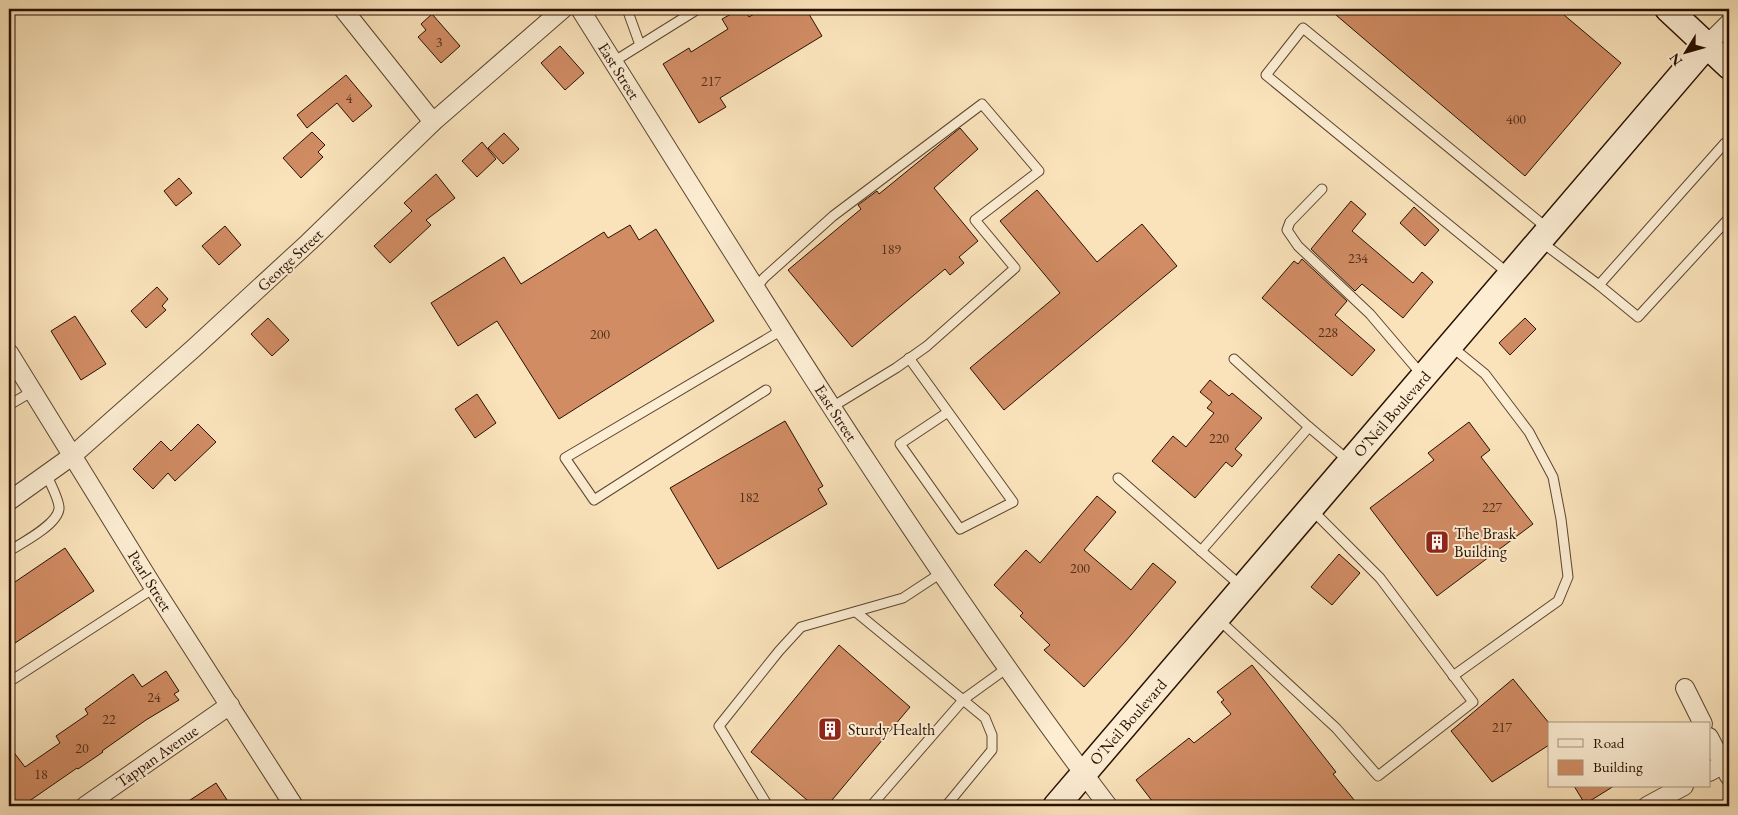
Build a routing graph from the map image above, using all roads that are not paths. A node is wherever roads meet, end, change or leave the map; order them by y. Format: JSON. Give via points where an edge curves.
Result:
{"nodes":[{"id":1,"x":343,"y":9,"type":"edge"},
{"id":2,"x":562,"y":9,"type":"edge"},
{"id":3,"x":580,"y":9,"type":"edge"},
{"id":4,"x":627,"y":9,"type":"edge"},
{"id":5,"x":698,"y":9,"type":"edge"},
{"id":6,"x":1668,"y":9,"type":"edge"},
{"id":7,"x":1729,"y":23,"type":"edge"},
{"id":8,"x":640,"y":45,"type":"junction"},
{"id":9,"x":1707,"y":46,"type":"junction"},
{"id":10,"x":613,"y":62,"type":"junction"},
{"id":11,"x":1729,"y":66,"type":"edge"},
{"id":12,"x":433,"y":122,"type":"junction"},
{"id":13,"x":1729,"y":146,"type":"edge"},
{"id":14,"x":1322,"y":189,"type":"dead end"},
{"id":15,"x":1729,"y":218,"type":"edge"},
{"id":16,"x":1545,"y":235,"type":"junction"},
{"id":17,"x":1510,"y":276,"type":"junction"},
{"id":18,"x":1599,"y":285,"type":"junction"},
{"id":19,"x":756,"y":288,"type":"junction"},
{"id":20,"x":782,"y":330,"type":"junction"},
{"id":21,"x":1450,"y":346,"type":"junction"},
{"id":22,"x":9,"y":353,"type":"edge"},
{"id":23,"x":909,"y":358,"type":"junction"},
{"id":24,"x":1234,"y":359,"type":"dead end"},
{"id":25,"x":1423,"y":377,"type":"junction"},
{"id":26,"x":766,"y":390,"type":"dead end"},
{"id":27,"x":33,"y":391,"type":"junction"},
{"id":28,"x":9,"y":405,"type":"edge"},
{"id":29,"x":832,"y":407,"type":"junction"},
{"id":30,"x":948,"y":412,"type":"junction"},
{"id":31,"x":1309,"y":427,"type":"junction"},
{"id":32,"x":72,"y":456,"type":"junction"},
{"id":33,"x":1351,"y":462,"type":"junction"},
{"id":34,"x":46,"y":476,"type":"junction"},
{"id":35,"x":1118,"y":478,"type":"dead end"},
{"id":36,"x":9,"y":501,"type":"edge"},
{"id":37,"x":1311,"y":508,"type":"junction"},
{"id":38,"x":9,"y":551,"type":"edge"},
{"id":39,"x":1202,"y":551,"type":"junction"},
{"id":40,"x":941,"y":573,"type":"junction"},
{"id":41,"x":154,"y":588,"type":"junction"},
{"id":42,"x":1243,"y":588,"type":"junction"},
{"id":43,"x":856,"y":612,"type":"junction"},
{"id":44,"x":1217,"y":618,"type":"junction"},
{"id":45,"x":1008,"y":668,"type":"junction"},
{"id":46,"x":1453,"y":676,"type":"junction"},
{"id":47,"x":9,"y":682,"type":"edge"},
{"id":48,"x":1685,"y":688,"type":"dead end"},
{"id":49,"x":964,"y":699,"type":"junction"},
{"id":50,"x":230,"y":706,"type":"junction"},
{"id":51,"x":1702,"y":722,"type":"edge"},
{"id":52,"x":1710,"y":739,"type":"edge"},
{"id":53,"x":1723,"y":769,"type":"edge"},
{"id":54,"x":1084,"y":774,"type":"junction"},
{"id":55,"x":1680,"y":788,"type":"edge"},
{"id":56,"x":85,"y":806,"type":"edge"},
{"id":57,"x":294,"y":806,"type":"edge"},
{"id":58,"x":768,"y":806,"type":"edge"},
{"id":59,"x":871,"y":806,"type":"edge"},
{"id":60,"x":946,"y":806,"type":"edge"},
{"id":61,"x":1056,"y":806,"type":"edge"},
{"id":62,"x":1108,"y":806,"type":"edge"},
{"id":63,"x":1647,"y":806,"type":"edge"}],
"edges":[{"from":1,"to":12,"type":"street"},
{"from":2,"to":12,"type":"street","name":"George Street"},
{"from":3,"to":10,"type":"street","name":"East Street"},
{"from":4,"to":8,"type":"lane"},
{"from":5,"to":8,"type":"lane"},
{"from":6,"to":9,"type":"main road"},
{"from":7,"to":9,"type":"street","name":"O'Neil Boulevard"},
{"from":8,"to":10,"type":"lane"},
{"from":9,"to":11,"type":"main road"},
{"from":9,"to":16,"type":"main road","name":"O'Neil Boulevard"},
{"from":10,"to":19,"type":"street","name":"East Street"},
{"from":12,"to":32,"type":"street","name":"George Street","via":[[302,249]]},
{"from":13,"to":18,"type":"lane","via":[[1726,143]]},
{"from":14,"to":25,"type":"lane","via":[[1290,222],[1287,230],[1298,246],[1370,314]]},
{"from":15,"to":18,"type":"lane","via":[[1638,317]]},
{"from":16,"to":17,"type":"main road","name":"O'Neil Boulevard"},
{"from":16,"to":17,"type":"lane","via":[[1304,28],[1266,75]]},
{"from":16,"to":18,"type":"lane"},
{"from":17,"to":21,"type":"main road","name":"O'Neil Boulevard"},
{"from":19,"to":20,"type":"street","name":"East Street"},
{"from":19,"to":23,"type":"lane","via":[[833,216],[982,104],[1039,171],[975,220],[1015,268],[927,346]]},
{"from":20,"to":26,"type":"lane","via":[[565,458],[594,500]]},
{"from":20,"to":29,"type":"street","name":"East Street"},
{"from":21,"to":25,"type":"main road","name":"O'Neil Boulevard"},
{"from":21,"to":46,"type":"lane","via":[[1485,374],[1529,432],[1553,477],[1568,576],[1558,601]]},
{"from":22,"to":27,"type":"street","name":"Pearl Street"},
{"from":23,"to":29,"type":"lane"},
{"from":23,"to":30,"type":"lane"},
{"from":24,"to":31,"type":"lane"},
{"from":25,"to":33,"type":"main road","name":"O'Neil Boulevard"},
{"from":27,"to":28,"type":"lane"},
{"from":27,"to":32,"type":"street","name":"Pearl Street"},
{"from":29,"to":40,"type":"street","name":"East Street"},
{"from":30,"to":30,"type":"lane","via":[[1013,502],[960,529],[900,444]]},
{"from":31,"to":33,"type":"lane"},
{"from":31,"to":39,"type":"lane"},
{"from":32,"to":34,"type":"street","name":"George Street"},
{"from":32,"to":41,"type":"street","name":"Pearl Street"},
{"from":33,"to":37,"type":"main road","name":"O'Neil Boulevard"},
{"from":34,"to":36,"type":"street","name":"George Street"},
{"from":34,"to":38,"type":"lane","via":[[58,502],[55,518]]},
{"from":35,"to":39,"type":"lane"},
{"from":37,"to":42,"type":"main road","name":"O'Neil Boulevard"},
{"from":37,"to":46,"type":"lane","via":[[1380,578]]},
{"from":39,"to":42,"type":"lane"},
{"from":40,"to":43,"type":"lane","via":[[902,598]]},
{"from":40,"to":45,"type":"street","name":"East Street"},
{"from":41,"to":47,"type":"lane"},
{"from":41,"to":50,"type":"street","name":"Pearl Street"},
{"from":42,"to":44,"type":"main road","name":"O'Neil Boulevard"},
{"from":43,"to":49,"type":"lane"},
{"from":43,"to":58,"type":"lane","via":[[801,627],[719,726]]},
{"from":44,"to":46,"type":"lane","via":[[1336,728],[1378,776],[1473,702]]},
{"from":44,"to":54,"type":"main road","name":"O'Neil Boulevard"},
{"from":45,"to":49,"type":"lane"},
{"from":45,"to":54,"type":"street","name":"East Street"},
{"from":48,"to":51,"type":"street"},
{"from":49,"to":59,"type":"lane"},
{"from":49,"to":60,"type":"lane","via":[[985,718],[992,735],[992,750]]},
{"from":50,"to":56,"type":"street","name":"Tappan Avenue"},
{"from":50,"to":57,"type":"street","name":"Pearl Street"},
{"from":52,"to":53,"type":"street"},
{"from":54,"to":61,"type":"main road","name":"O'Neil Boulevard"},
{"from":54,"to":62,"type":"street","name":"East Street"},
{"from":55,"to":63,"type":"street"}]}
